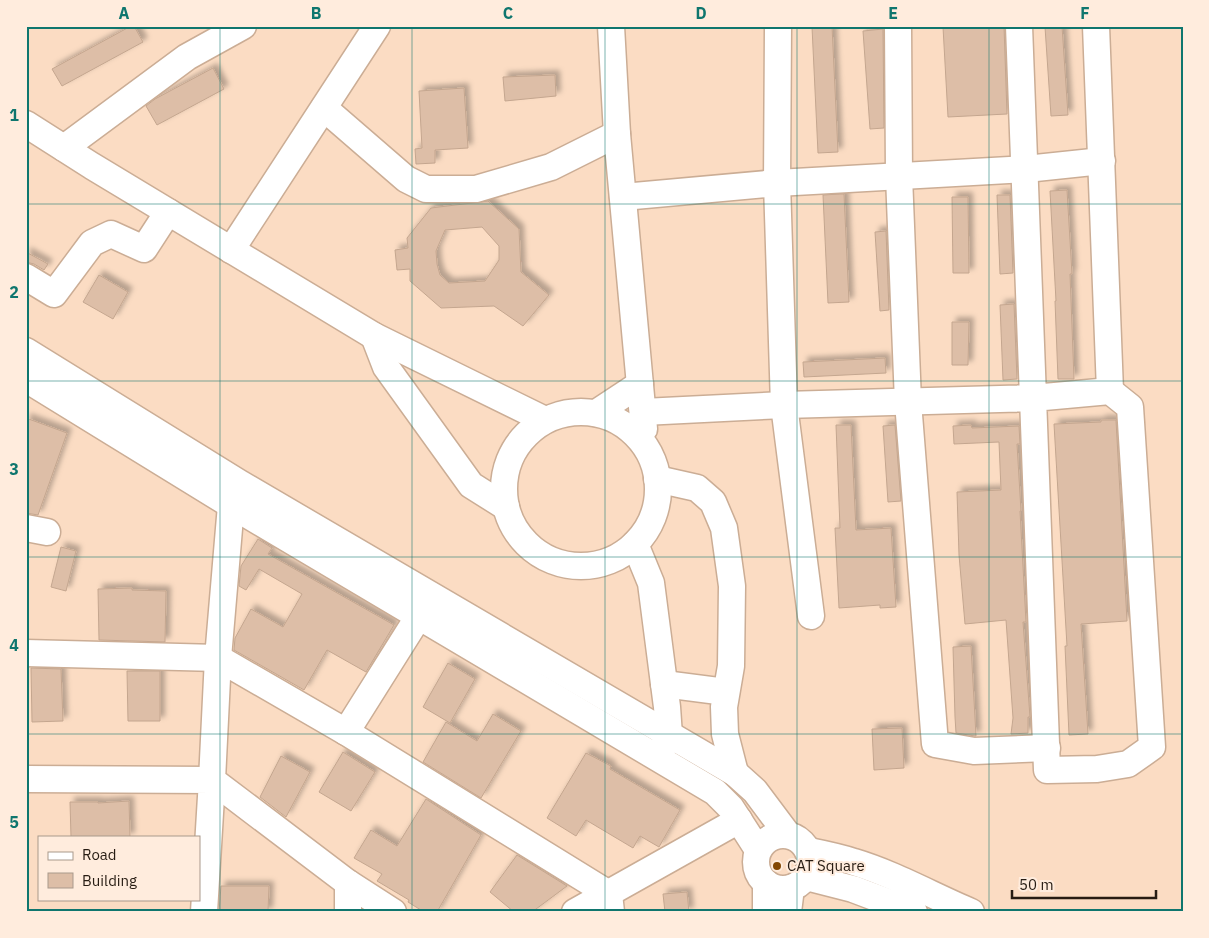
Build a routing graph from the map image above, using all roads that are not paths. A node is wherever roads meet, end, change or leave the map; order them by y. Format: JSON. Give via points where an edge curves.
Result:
{"nodes":[{"id":1,"x":243,"y":26,"type":"edge"},
{"id":2,"x":377,"y":26,"type":"edge"},
{"id":3,"x":611,"y":26,"type":"edge"},
{"id":4,"x":778,"y":26,"type":"edge"},
{"id":5,"x":898,"y":26,"type":"edge"},
{"id":6,"x":1019,"y":26,"type":"edge"},
{"id":7,"x":1096,"y":26,"type":"edge"},
{"id":8,"x":324,"y":108,"type":"junction"},
{"id":9,"x":26,"y":124,"type":"edge"},
{"id":10,"x":617,"y":134,"type":"junction"},
{"id":11,"x":64,"y":148,"type":"junction"},
{"id":12,"x":1102,"y":162,"type":"junction"},
{"id":13,"x":1026,"y":169,"type":"junction"},
{"id":14,"x":899,"y":176,"type":"junction"},
{"id":15,"x":776,"y":183,"type":"junction"},
{"id":16,"x":623,"y":197,"type":"junction"},
{"id":17,"x":168,"y":212,"type":"junction"},
{"id":18,"x":231,"y":250,"type":"junction"},
{"id":19,"x":26,"y":277,"type":"edge"},
{"id":20,"x":374,"y":336,"type":"junction"},
{"id":21,"x":26,"y":351,"type":"edge"},
{"id":22,"x":26,"y":380,"type":"edge"},
{"id":23,"x":640,"y":384,"type":"junction"},
{"id":24,"x":1110,"y":391,"type":"junction"},
{"id":25,"x":1033,"y":398,"type":"junction"},
{"id":26,"x":908,"y":402,"type":"junction"},
{"id":27,"x":784,"y":405,"type":"junction"},
{"id":28,"x":596,"y":412,"type":"junction"},
{"id":29,"x":643,"y":412,"type":"junction"},
{"id":30,"x":545,"y":420,"type":"junction"},
{"id":31,"x":646,"y":447,"type":"junction"},
{"id":32,"x":657,"y":479,"type":"junction"},
{"id":33,"x":231,"y":505,"type":"junction"},
{"id":34,"x":506,"y":507,"type":"junction"},
{"id":35,"x":635,"y":544,"type":"junction"},
{"id":36,"x":425,"y":606,"type":"junction"},
{"id":37,"x":811,"y":616,"type":"dead end"},
{"id":38,"x":26,"y":653,"type":"edge"},
{"id":39,"x":218,"y":658,"type":"junction"},
{"id":40,"x":664,"y":684,"type":"junction"},
{"id":41,"x":726,"y":692,"type":"junction"},
{"id":42,"x":346,"y":732,"type":"junction"},
{"id":43,"x":663,"y":746,"type":"junction"},
{"id":44,"x":1047,"y":748,"type":"junction"},
{"id":45,"x":735,"y":773,"type":"junction"},
{"id":46,"x":26,"y":779,"type":"edge"},
{"id":47,"x":212,"y":780,"type":"junction"},
{"id":48,"x":738,"y":820,"type":"junction"},
{"id":49,"x":788,"y":835,"type":"junction"},
{"id":50,"x":758,"y":850,"type":"junction"},
{"id":51,"x":809,"y":851,"type":"junction"},
{"id":52,"x":348,"y":883,"type":"junction"},
{"id":53,"x":766,"y":883,"type":"junction"},
{"id":54,"x":795,"y":892,"type":"edge"},
{"id":55,"x":610,"y":903,"type":"edge"},
{"id":56,"x":940,"y":906,"type":"edge"},
{"id":57,"x":204,"y":912,"type":"edge"},
{"id":58,"x":348,"y":912,"type":"edge"},
{"id":59,"x":394,"y":912,"type":"edge"},
{"id":60,"x":575,"y":912,"type":"edge"},
{"id":61,"x":766,"y":912,"type":"edge"},
{"id":62,"x":914,"y":912,"type":"edge"},
{"id":63,"x":971,"y":912,"type":"edge"}],
"edges":[{"from":1,"to":11,"type":"street","via":[[186,57]]},
{"from":2,"to":8,"type":"street"},
{"from":3,"to":10,"type":"street"},
{"from":4,"to":15,"type":"street"},
{"from":5,"to":14,"type":"street"},
{"from":6,"to":13,"type":"street"},
{"from":7,"to":12,"type":"street"},
{"from":8,"to":10,"type":"street","via":[[406,179],[426,189],[476,189],[551,168]]},
{"from":8,"to":18,"type":"street"},
{"from":9,"to":11,"type":"street"},
{"from":10,"to":16,"type":"street"},
{"from":11,"to":17,"type":"street"},
{"from":12,"to":13,"type":"street"},
{"from":12,"to":24,"type":"street"},
{"from":13,"to":14,"type":"street"},
{"from":13,"to":25,"type":"street"},
{"from":14,"to":15,"type":"street"},
{"from":14,"to":26,"type":"street"},
{"from":15,"to":16,"type":"street"},
{"from":15,"to":27,"type":"street"},
{"from":16,"to":23,"type":"street"},
{"from":17,"to":18,"type":"street"},
{"from":17,"to":19,"type":"street","via":[[144,249],[111,234],[92,243],[54,294]]},
{"from":18,"to":20,"type":"street"},
{"from":20,"to":30,"type":"street"},
{"from":20,"to":34,"type":"street","via":[[386,367],[471,485]]},
{"from":21,"to":36,"type":"street","via":[[241,484]]},
{"from":22,"to":33,"type":"street"},
{"from":23,"to":28,"type":"street"},
{"from":23,"to":29,"type":"street"},
{"from":24,"to":25,"type":"street"},
{"from":24,"to":44,"type":"street","via":[[1130,407],[1152,747],[1128,764],[1096,769],[1047,770]]},
{"from":25,"to":26,"type":"street"},
{"from":25,"to":44,"type":"street"},
{"from":26,"to":27,"type":"street"},
{"from":26,"to":44,"type":"street","via":[[935,744],[974,751]]},
{"from":27,"to":29,"type":"street"},
{"from":27,"to":37,"type":"street"},
{"from":28,"to":30,"type":"street","via":[[570,412]]},
{"from":28,"to":31,"type":"street","via":[[620,422]]},
{"from":29,"to":31,"type":"street"},
{"from":30,"to":34,"type":"street","via":[[524,436],[510,457],[504,482]]},
{"from":31,"to":32,"type":"street"},
{"from":32,"to":35,"type":"street","via":[[657,502],[652,517]]},
{"from":32,"to":41,"type":"street","via":[[698,488],[713,502],[724,528],[732,586],[731,666]]},
{"from":33,"to":36,"type":"street"},
{"from":33,"to":39,"type":"street"},
{"from":34,"to":35,"type":"street","via":[[515,529],[529,547],[549,559],[571,566],[594,565],[617,558]]},
{"from":35,"to":40,"type":"street","via":[[651,583]]},
{"from":36,"to":42,"type":"street"},
{"from":36,"to":43,"type":"street"},
{"from":38,"to":39,"type":"street"},
{"from":39,"to":42,"type":"street"},
{"from":39,"to":47,"type":"street"},
{"from":40,"to":41,"type":"street"},
{"from":40,"to":43,"type":"street"},
{"from":41,"to":45,"type":"street","via":[[725,734]]},
{"from":42,"to":55,"type":"street"},
{"from":43,"to":45,"type":"street"},
{"from":43,"to":48,"type":"street","via":[[715,792]]},
{"from":45,"to":49,"type":"street","via":[[755,791]]},
{"from":46,"to":47,"type":"street"},
{"from":47,"to":52,"type":"street"},
{"from":47,"to":57,"type":"street"},
{"from":48,"to":50,"type":"street"},
{"from":48,"to":55,"type":"street"},
{"from":49,"to":50,"type":"street","via":[[771,837]]},
{"from":49,"to":51,"type":"street","via":[[804,843]]},
{"from":50,"to":53,"type":"street","via":[[756,867]]},
{"from":51,"to":54,"type":"street","via":[[810,869]]},
{"from":51,"to":56,"type":"street","via":[[853,862],[910,884]]},
{"from":52,"to":58,"type":"street"},
{"from":52,"to":59,"type":"street"},
{"from":53,"to":54,"type":"street"},
{"from":53,"to":61,"type":"street"},
{"from":54,"to":62,"type":"street","via":[[853,889]]},
{"from":55,"to":60,"type":"street"},
{"from":56,"to":63,"type":"street"}]}
